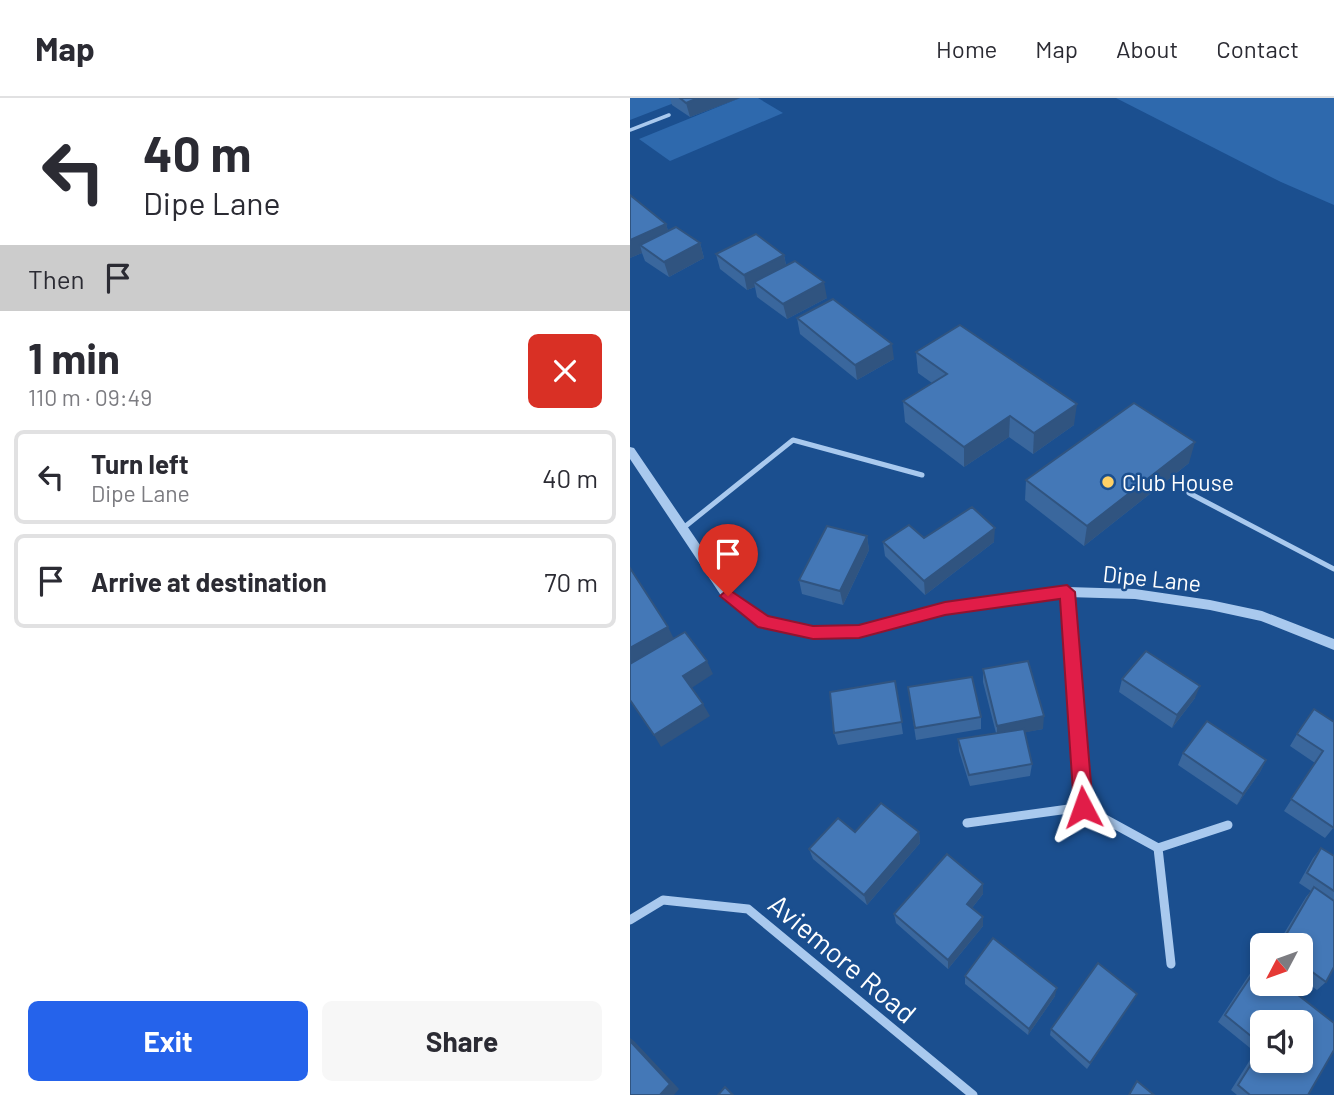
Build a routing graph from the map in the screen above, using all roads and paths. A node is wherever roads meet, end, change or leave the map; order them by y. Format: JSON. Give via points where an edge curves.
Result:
{"nodes":[{"id":1,"x":668,"y":115,"type":"dead end"},
{"id":2,"x":630,"y":130,"type":"edge"},
{"id":3,"x":630,"y":451,"type":"edge"},
{"id":4,"x":922,"y":475,"type":"dead end"},
{"id":5,"x":1189,"y":493,"type":"dead end"},
{"id":6,"x":682,"y":529,"type":"junction"},
{"id":7,"x":1334,"y":569,"type":"edge"},
{"id":8,"x":1067,"y":592,"type":"junction"},
{"id":9,"x":1333,"y":643,"type":"edge"},
{"id":10,"x":1083,"y":807,"type":"junction"},
{"id":11,"x":967,"y":824,"type":"dead end"},
{"id":12,"x":1227,"y":825,"type":"dead end"},
{"id":13,"x":1158,"y":848,"type":"junction"},
{"id":14,"x":630,"y":920,"type":"edge"},
{"id":15,"x":1171,"y":964,"type":"dead end"},
{"id":16,"x":973,"y":1095,"type":"edge"}],
"edges":[{"from":1,"to":2,"type":"lane"},
{"from":3,"to":6,"type":"street","name":"Dipe Lane"},
{"from":4,"to":6,"type":"lane","via":[[793,440]]},
{"from":5,"to":7,"type":"lane"},
{"from":6,"to":8,"type":"street","name":"Dipe Lane","via":[[728,596],[764,622],[813,633],[859,632],[945,608]]},
{"from":8,"to":9,"type":"street","name":"Dipe Lane","via":[[1135,594],[1210,605],[1262,616]]},
{"from":8,"to":10,"type":"street"},
{"from":10,"to":11,"type":"street"},
{"from":10,"to":13,"type":"street"},
{"from":12,"to":13,"type":"street"},
{"from":13,"to":15,"type":"street"},
{"from":14,"to":16,"type":"street","name":"Aviemore Road","via":[[663,900],[748,909]]}]}
